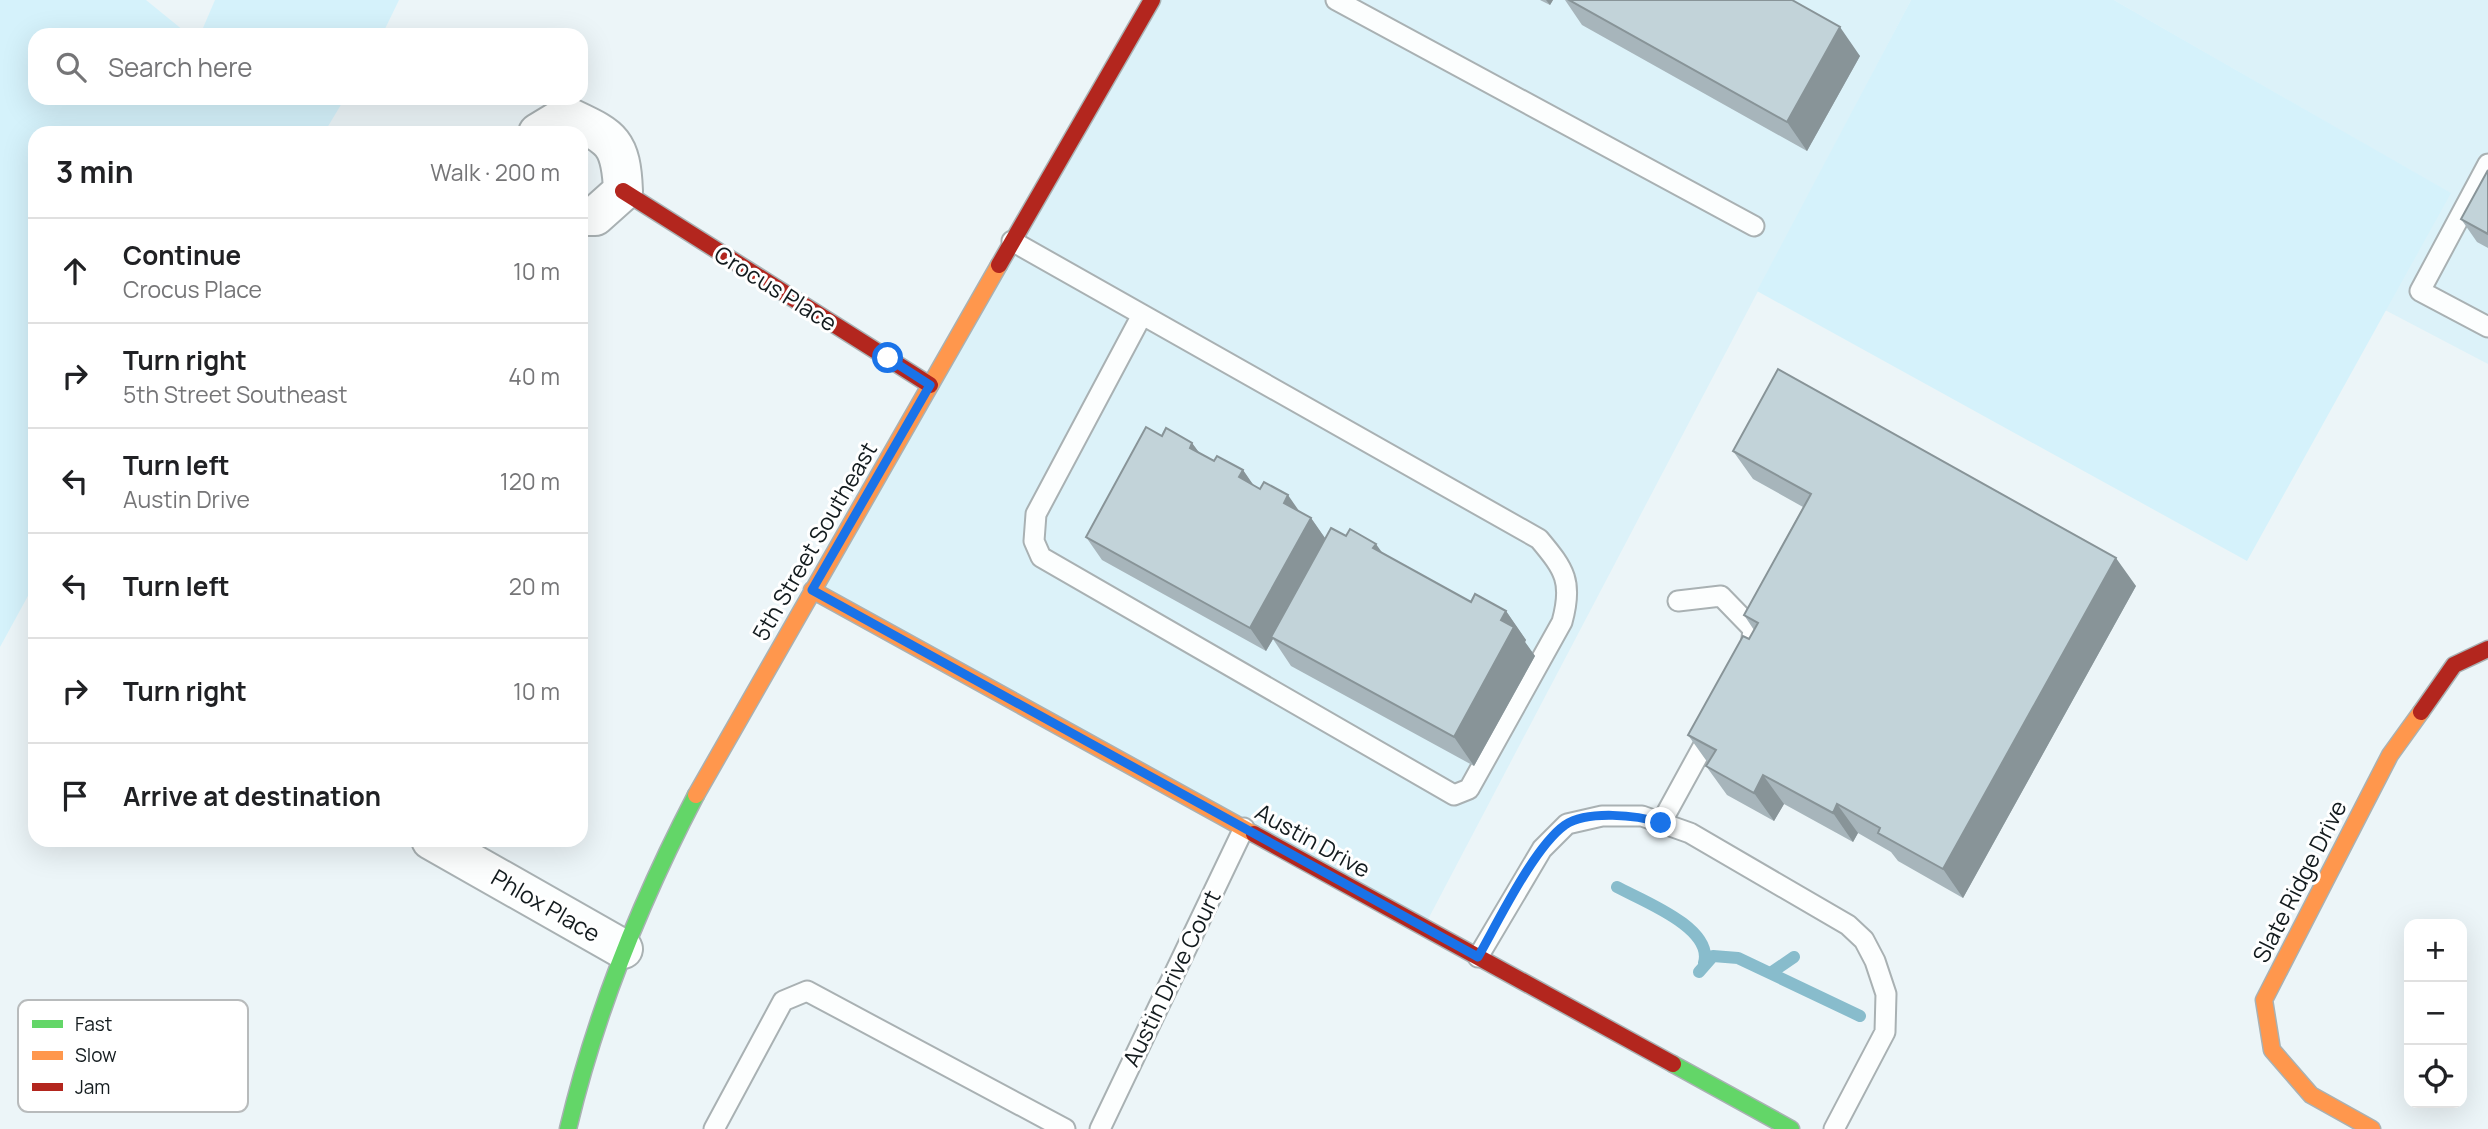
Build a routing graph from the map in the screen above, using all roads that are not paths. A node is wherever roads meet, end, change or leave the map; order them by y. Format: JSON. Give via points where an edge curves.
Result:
{"nodes":[{"id":1,"x":1152,"y":0,"type":"edge"},
{"id":2,"x":1336,"y":0,"type":"edge"},
{"id":3,"x":550,"y":126,"type":"edge"},
{"id":4,"x":587,"y":126,"type":"edge"},
{"id":5,"x":588,"y":127,"type":"edge"},
{"id":6,"x":2488,"y":164,"type":"edge"},
{"id":7,"x":623,"y":191,"type":"junction"},
{"id":8,"x":588,"y":216,"type":"edge"},
{"id":9,"x":1754,"y":226,"type":"dead end"},
{"id":10,"x":1012,"y":241,"type":"junction"},
{"id":11,"x":1142,"y":315,"type":"junction"},
{"id":12,"x":2488,"y":327,"type":"edge"},
{"id":13,"x":930,"y":385,"type":"junction"},
{"id":14,"x":812,"y":590,"type":"junction"},
{"id":15,"x":1678,"y":601,"type":"dead end"},
{"id":16,"x":2488,"y":649,"type":"edge"},
{"id":17,"x":1743,"y":674,"type":"edge"},
{"id":18,"x":1724,"y":709,"type":"edge"},
{"id":19,"x":1661,"y":823,"type":"junction"},
{"id":20,"x":1244,"y":828,"type":"junction"},
{"id":21,"x":443,"y":847,"type":"edge"},
{"id":22,"x":623,"y":950,"type":"junction"},
{"id":23,"x":1478,"y":957,"type":"junction"},
{"id":24,"x":568,"y":1129,"type":"edge"},
{"id":25,"x":714,"y":1129,"type":"edge"},
{"id":26,"x":1065,"y":1129,"type":"edge"},
{"id":27,"x":1100,"y":1129,"type":"edge"},
{"id":28,"x":1791,"y":1129,"type":"edge"},
{"id":29,"x":1834,"y":1129,"type":"edge"},
{"id":30,"x":2372,"y":1129,"type":"edge"}],
"edges":[{"from":1,"to":10,"type":"street","name":"5th Street Southeast"},
{"from":2,"to":9,"type":"lane"},
{"from":3,"to":4,"type":"street","via":[[566,116]]},
{"from":5,"to":7,"type":"street","via":[[603,134],[621,157]]},
{"from":6,"to":12,"type":"lane","via":[[2420,291]]},
{"from":7,"to":8,"type":"street","via":[[595,216]]},
{"from":7,"to":13,"type":"street","name":"Crocus Place"},
{"from":10,"to":11,"type":"lane"},
{"from":10,"to":13,"type":"street","name":"5th Street Southeast"},
{"from":11,"to":11,"type":"lane","via":[[1539,539],[1563,568],[1569,597],[1562,622],[1469,789],[1454,794],[1041,557],[1034,541],[1036,514]]},
{"from":13,"to":14,"type":"street","name":"5th Street Southeast"},
{"from":14,"to":20,"type":"street","name":"Austin Drive"},
{"from":14,"to":22,"type":"street","name":"5th Street Southeast","via":[[713,762]]},
{"from":15,"to":17,"type":"lane","via":[[1721,596],[1753,629],[1750,662]]},
{"from":16,"to":30,"type":"street","name":"Slate Ridge Drive","via":[[2454,665],[2390,755],[2264,1000],[2272,1050],[2312,1095]]},
{"from":18,"to":19,"type":"lane"},
{"from":19,"to":23,"type":"lane","via":[[1642,816],[1602,816],[1567,824],[1542,849]]},
{"from":19,"to":29,"type":"lane","via":[[1690,832],[1847,925],[1864,940],[1886,995],[1885,1032]]},
{"from":20,"to":23,"type":"street","name":"Austin Drive"},
{"from":20,"to":27,"type":"lane","name":"Austin Drive Court"},
{"from":21,"to":22,"type":"street","name":"Phlox Place"},
{"from":22,"to":24,"type":"street","name":"5th Street Southeast","via":[[587,1049]]},
{"from":23,"to":28,"type":"street","name":"Austin Drive"},
{"from":25,"to":26,"type":"lane","via":[[783,1001],[807,991]]}]}
